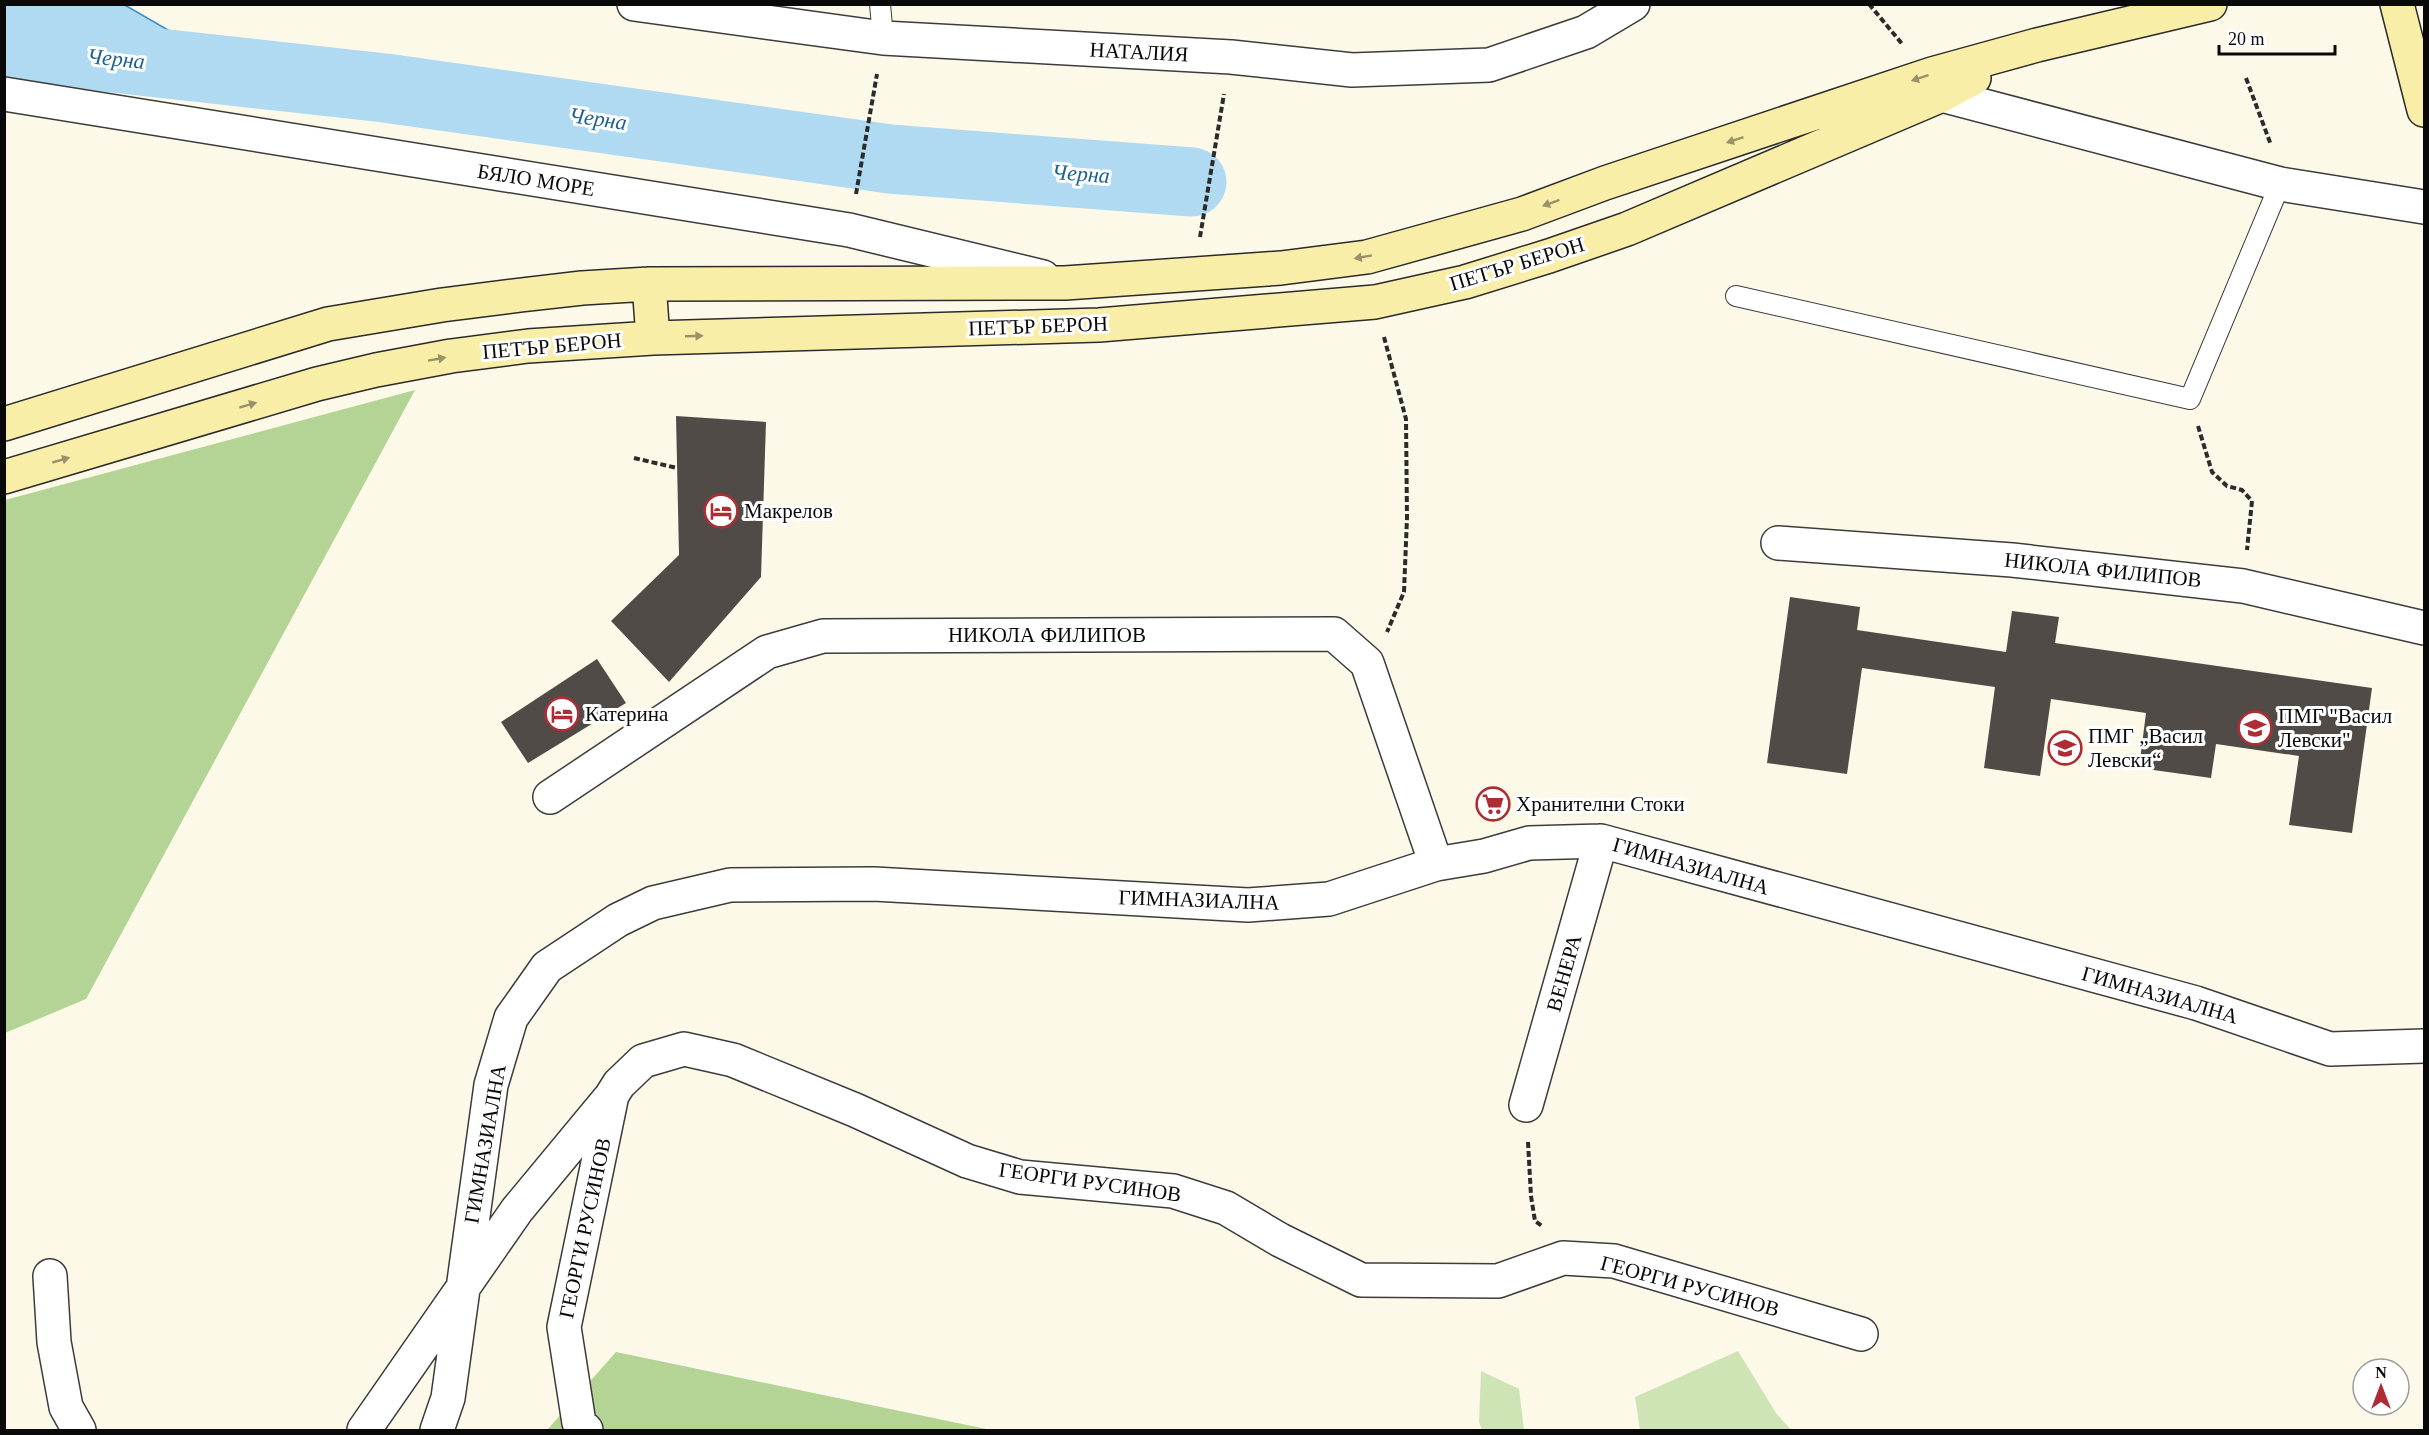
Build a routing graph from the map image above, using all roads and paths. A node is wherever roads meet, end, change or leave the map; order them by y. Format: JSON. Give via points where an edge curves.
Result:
{"nodes":[{"id":1,"x":634,"y":4,"type":"edge"},
{"id":2,"x":880,"y":4,"type":"edge"},
{"id":3,"x":1633,"y":4,"type":"edge"},
{"id":4,"x":1869,"y":4,"type":"edge"},
{"id":5,"x":2210,"y":4,"type":"edge"},
{"id":6,"x":2397,"y":4,"type":"edge"},
{"id":7,"x":883,"y":38,"type":"junction"},
{"id":8,"x":1231,"y":57,"type":"junction"},
{"id":9,"x":2246,"y":78,"type":"dead end"},
{"id":10,"x":1937,"y":84,"type":"junction"},
{"id":11,"x":4,"y":94,"type":"edge"},
{"id":12,"x":2424,"y":110,"type":"edge"},
{"id":13,"x":2270,"y":142,"type":"dead end"},
{"id":14,"x":2280,"y":184,"type":"junction"},
{"id":15,"x":856,"y":191,"type":"dead end"},
{"id":16,"x":2424,"y":207,"type":"edge"},
{"id":17,"x":1194,"y":275,"type":"junction"},
{"id":18,"x":1065,"y":283,"type":"junction"},
{"id":19,"x":649,"y":284,"type":"junction"},
{"id":20,"x":1736,"y":296,"type":"dead end"},
{"id":21,"x":1375,"y":302,"type":"junction"},
{"id":22,"x":653,"y":338,"type":"junction"},
{"id":23,"x":2190,"y":399,"type":"junction"},
{"id":24,"x":4,"y":424,"type":"edge"},
{"id":25,"x":634,"y":458,"type":"dead end"},
{"id":26,"x":677,"y":468,"type":"dead end"},
{"id":27,"x":4,"y":477,"type":"edge"},
{"id":28,"x":1778,"y":543,"type":"dead end"},
{"id":29,"x":2243,"y":586,"type":"junction"},
{"id":30,"x":2424,"y":628,"type":"edge"},
{"id":31,"x":1366,"y":663,"type":"junction"},
{"id":32,"x":550,"y":797,"type":"dead end"},
{"id":33,"x":1601,"y":841,"type":"junction"},
{"id":34,"x":1436,"y":864,"type":"junction"},
{"id":35,"x":2424,"y":1046,"type":"edge"},
{"id":36,"x":612,"y":1095,"type":"junction"},
{"id":37,"x":1526,"y":1105,"type":"joint"},
{"id":38,"x":1550,"y":1232,"type":"dead end"},
{"id":39,"x":50,"y":1276,"type":"dead end"},
{"id":40,"x":461,"y":1293,"type":"junction"},
{"id":41,"x":1861,"y":1335,"type":"dead end"},
{"id":42,"x":79,"y":1431,"type":"edge"},
{"id":43,"x":364,"y":1431,"type":"edge"},
{"id":44,"x":437,"y":1431,"type":"edge"},
{"id":45,"x":586,"y":1431,"type":"edge"}],
"edges":[{"from":1,"to":7,"type":"street","name":"НАТАЛИЯ"},
{"from":2,"to":7,"type":"lane"},
{"from":3,"to":8,"type":"street","name":"НАТАЛИЯ","via":[[1587,32],[1488,65],[1352,70]]},
{"from":4,"to":10,"type":"path"},
{"from":5,"to":10,"type":"main road","name":"ПЕТЪР БЕРОН","via":[[2037,45]]},
{"from":6,"to":12,"type":"main road"},
{"from":7,"to":8,"type":"street","name":"НАТАЛИЯ"},
{"from":7,"to":15,"type":"path"},
{"from":8,"to":17,"type":"path"},
{"from":9,"to":13,"type":"path"},
{"from":10,"to":14,"type":"street"},
{"from":10,"to":17,"type":"main road","name":"ПЕТЪР БЕРОН","one_way":true,"via":[[1605,183],[1522,213],[1366,257]]},
{"from":10,"to":21,"type":"main road","name":"ПЕТЪР БЕРОН","via":[[1627,229],[1466,282]]},
{"from":11,"to":18,"type":"street","name":"БЯЛО МОРЕ","via":[[849,230]]},
{"from":14,"to":16,"type":"street"},
{"from":14,"to":23,"type":"lane"},
{"from":17,"to":18,"type":"main road","name":"ПЕТЪР БЕРОН"},
{"from":18,"to":19,"type":"main road","name":"ПЕТЪР БЕРОН"},
{"from":19,"to":22,"type":"main road"},
{"from":19,"to":24,"type":"main road","name":"ПЕТЪР БЕРОН","via":[[521,295],[328,324]]},
{"from":20,"to":23,"type":"lane"},
{"from":22,"to":21,"type":"main road","name":"ПЕТЪР БЕРОН","one_way":true,"via":[[1099,325]]},
{"from":21,"to":31,"type":"path","via":[[1406,419],[1407,518],[1404,592],[1390,628]]},
{"from":27,"to":22,"type":"main road","name":"ПЕТЪР БЕРОН","one_way":true,"via":[[376,370],[528,346]]},
{"from":23,"to":29,"type":"path","via":[[2212,472],[2227,486],[2242,490],[2252,501]]},
{"from":25,"to":26,"type":"path"},
{"from":28,"to":29,"type":"street","name":"НИКОЛА ФИЛИПОВ","via":[[2012,560]]},
{"from":29,"to":30,"type":"street","name":"НИКОЛА ФИЛИПОВ"},
{"from":31,"to":32,"type":"street","name":"НИКОЛА ФИЛИПОВ","via":[[1334,634],[823,636],[767,652]]},
{"from":31,"to":34,"type":"street","name":"НИКОЛА ФИЛИПОВ"},
{"from":33,"to":34,"type":"street","name":"ГИМНАЗИАЛНА","via":[[1529,843]]},
{"from":33,"to":35,"type":"street","name":"ГИМНАЗИАЛНА","via":[[2196,1003],[2330,1049]]},
{"from":33,"to":37,"type":"street","name":"ВЕНЕРА"},
{"from":34,"to":40,"type":"street","name":"ГИМНАЗИАЛНА","via":[[1329,899],[1248,905],[874,884],[730,885],[653,903],[618,920],[547,967],[511,1018],[491,1085]]},
{"from":36,"to":40,"type":"street","name":"ГЕОРГИ РУСИНОВ","via":[[517,1210]]},
{"from":36,"to":41,"type":"street","name":"ГЕОРГИ РУСИНОВ","via":[[643,1061],[684,1049],[733,1060],[978,1164],[1020,1177],[1173,1191],[1226,1208],[1361,1280],[1498,1281],[1563,1258],[1614,1261]]},
{"from":36,"to":45,"type":"street","name":"ГЕОРГИ РУСИНОВ","via":[[564,1327],[579,1423]]},
{"from":37,"to":38,"type":"path","via":[[1535,1221]]},
{"from":39,"to":42,"type":"street","via":[[54,1341],[66,1407]]},
{"from":40,"to":43,"type":"street","name":"ГЕОРГИ РУСИНОВ"},
{"from":40,"to":44,"type":"street","name":"ГИМНАЗИАЛНА","via":[[448,1398]]}]}
